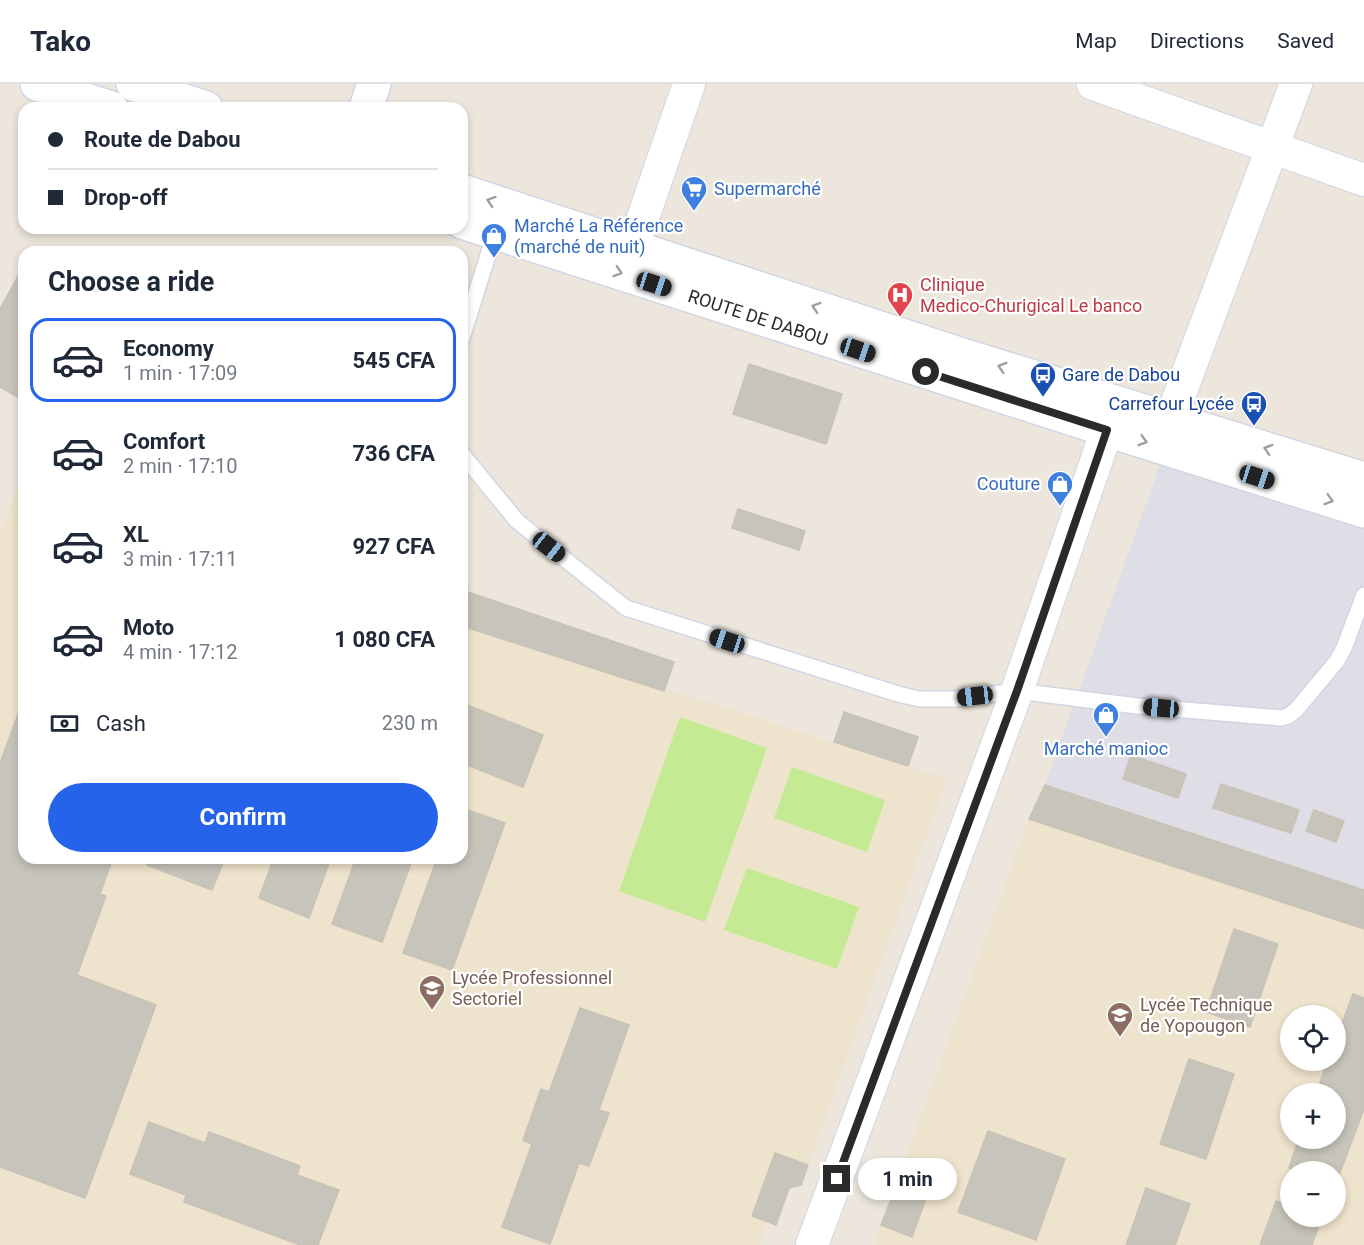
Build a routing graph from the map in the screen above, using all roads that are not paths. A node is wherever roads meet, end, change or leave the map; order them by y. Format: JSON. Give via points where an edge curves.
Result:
{"nodes":[{"id":1,"x":37,"y":84,"type":"edge"},
{"id":2,"x":133,"y":84,"type":"edge"},
{"id":3,"x":374,"y":84,"type":"edge"},
{"id":4,"x":689,"y":84,"type":"edge"},
{"id":5,"x":1093,"y":84,"type":"edge"},
{"id":6,"x":1296,"y":84,"type":"edge"},
{"id":7,"x":92,"y":102,"type":"edge"},
{"id":8,"x":188,"y":102,"type":"edge"},
{"id":9,"x":368,"y":102,"type":"edge"},
{"id":10,"x":1272,"y":147,"type":"junction"},
{"id":11,"x":1364,"y":180,"type":"edge"},
{"id":12,"x":468,"y":193,"type":"edge"},
{"id":13,"x":468,"y":224,"type":"edge"},
{"id":14,"x":495,"y":233,"type":"junction"},
{"id":15,"x":633,"y":247,"type":"junction"},
{"id":16,"x":468,"y":319,"type":"edge"},
{"id":17,"x":1171,"y":418,"type":"junction"},
{"id":18,"x":1107,"y":430,"type":"junction"},
{"id":19,"x":468,"y":461,"type":"edge"},
{"id":20,"x":1364,"y":479,"type":"edge"},
{"id":21,"x":1364,"y":511,"type":"edge"},
{"id":22,"x":1364,"y":595,"type":"edge"},
{"id":23,"x":1017,"y":691,"type":"junction"},
{"id":24,"x":812,"y":1245,"type":"edge"}],
"edges":[{"from":1,"to":7,"type":"street"},
{"from":2,"to":8,"type":"street"},
{"from":3,"to":9,"type":"street"},
{"from":4,"to":15,"type":"street"},
{"from":5,"to":10,"type":"street"},
{"from":6,"to":10,"type":"street"},
{"from":10,"to":11,"type":"street"},
{"from":10,"to":17,"type":"street"},
{"from":15,"to":12,"type":"street","name":"ROUTE DE DABOU","one_way":true},
{"from":13,"to":14,"type":"street","name":"ROUTE DE DABOU"},
{"from":14,"to":16,"type":"lane"},
{"from":14,"to":18,"type":"street","name":"ROUTE DE DABOU","one_way":true},
{"from":17,"to":15,"type":"street","name":"ROUTE DE DABOU","one_way":true,"via":[[956,353]]},
{"from":20,"to":17,"type":"street","name":"ROUTE DE DABOU","one_way":true},
{"from":18,"to":21,"type":"street","name":"ROUTE DE DABOU","one_way":true},
{"from":18,"to":23,"type":"street"},
{"from":19,"to":23,"type":"lane","via":[[517,521],[626,608],[919,699]]},
{"from":22,"to":23,"type":"lane","via":[[1337,661],[1296,710],[1281,718]]},
{"from":23,"to":24,"type":"street"}]}
